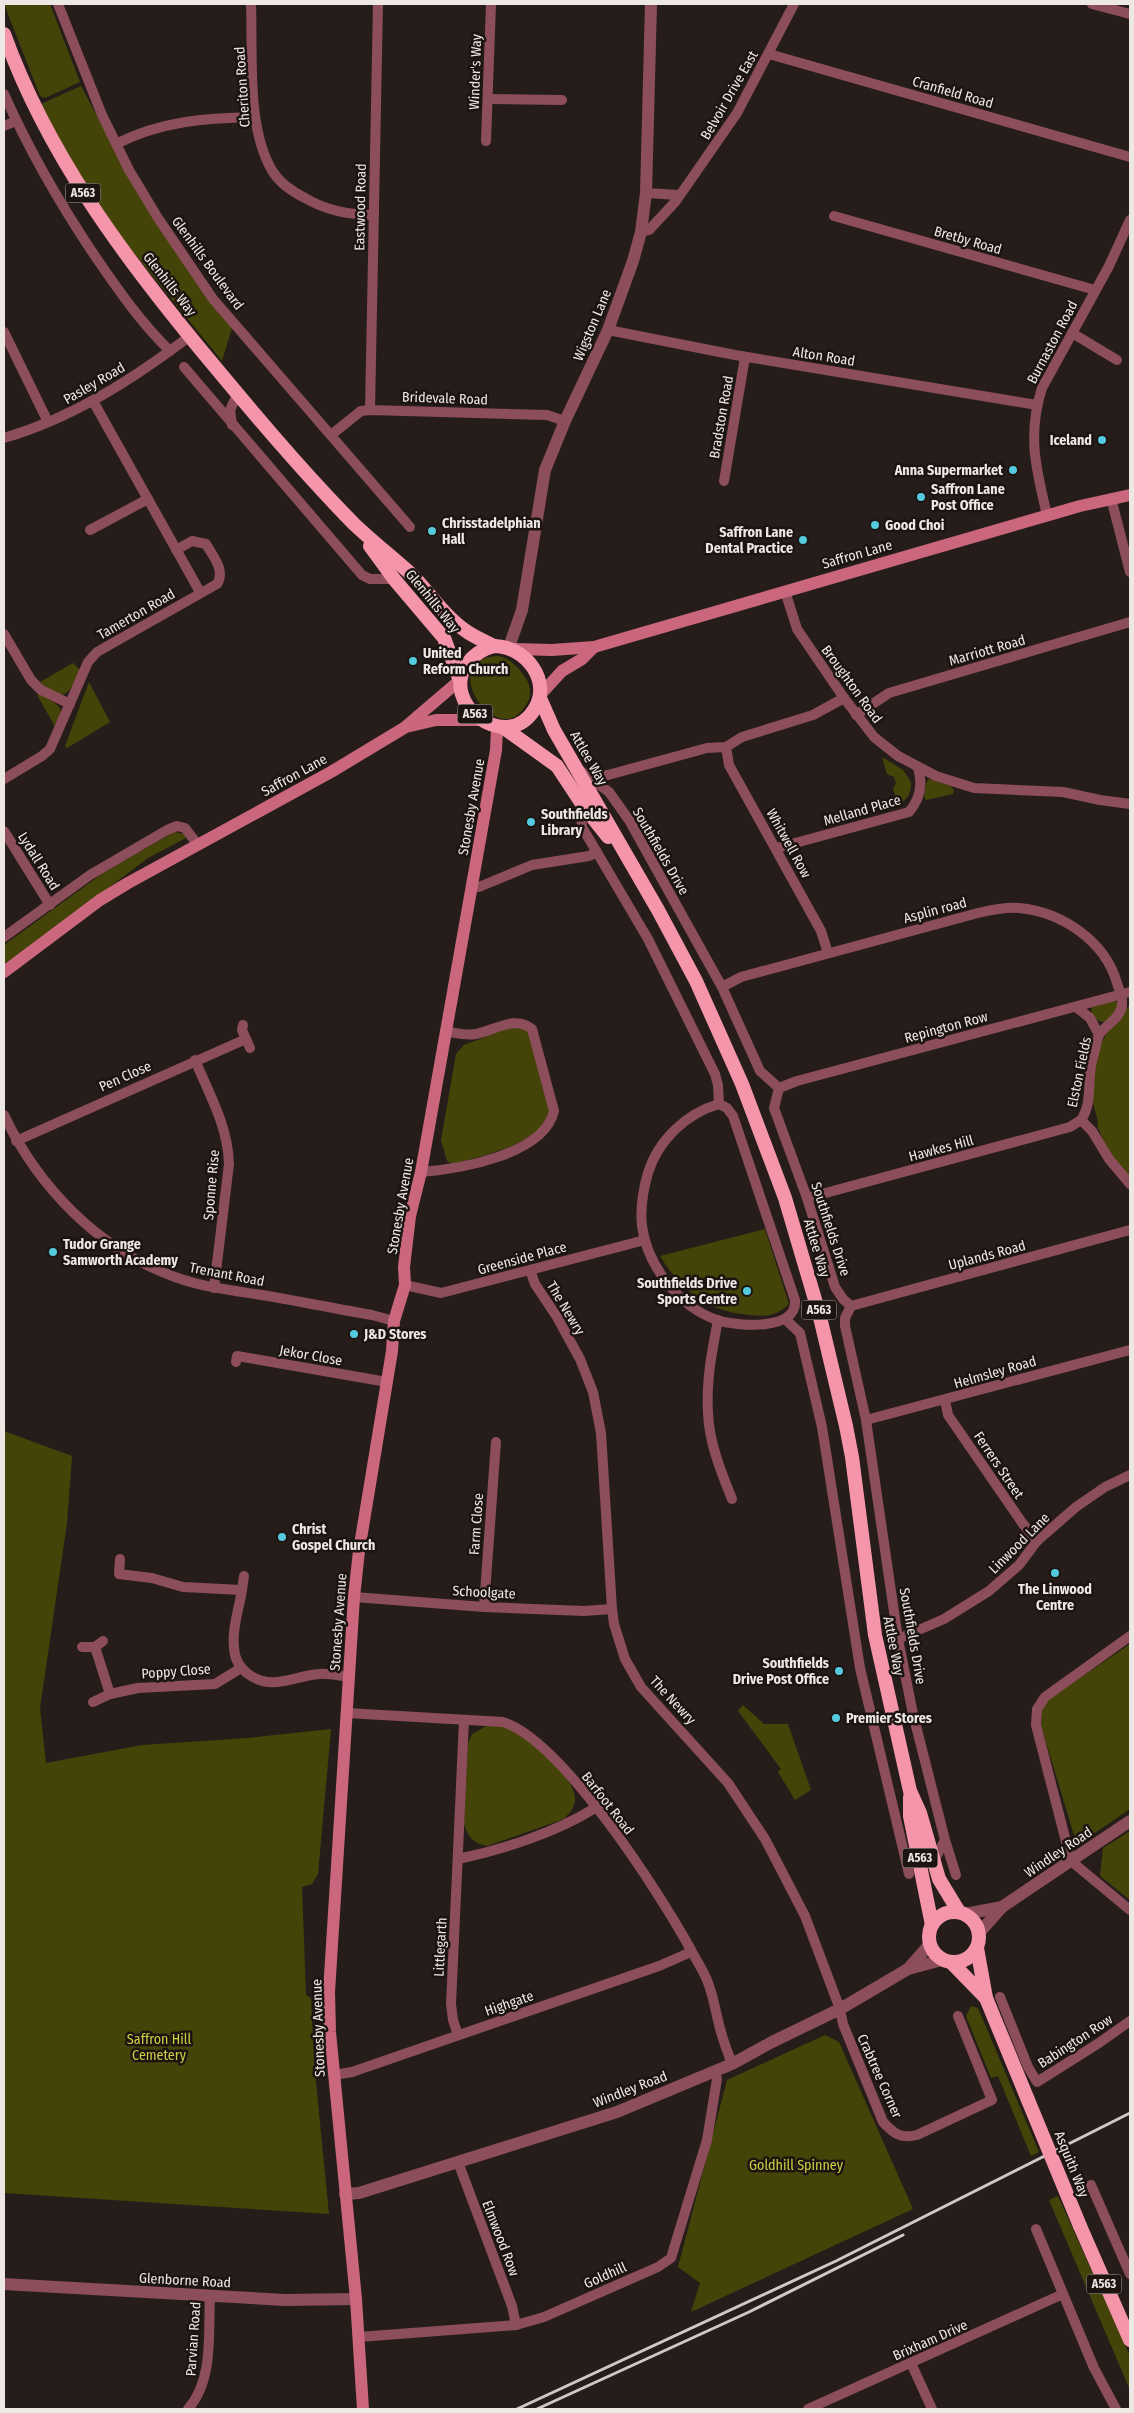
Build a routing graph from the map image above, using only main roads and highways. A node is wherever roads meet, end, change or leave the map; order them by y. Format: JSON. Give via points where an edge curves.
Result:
{"nodes":[{"id":1,"x":4,"y":34,"type":"edge"},
{"id":2,"x":1130,"y":495,"type":"edge"},
{"id":3,"x":355,"y":524,"type":"junction"},
{"id":4,"x":494,"y":646,"type":"junction"},
{"id":5,"x":594,"y":647,"type":"junction"},
{"id":6,"x":512,"y":648,"type":"junction"},
{"id":7,"x":459,"y":680,"type":"junction"},
{"id":8,"x":540,"y":696,"type":"junction"},
{"id":9,"x":482,"y":720,"type":"junction"},
{"id":10,"x":404,"y":728,"type":"junction"},
{"id":11,"x":501,"y":728,"type":"junction"},
{"id":12,"x":628,"y":860,"type":"junction"},
{"id":13,"x":4,"y":972,"type":"edge"},
{"id":14,"x":927,"y":1860,"type":"junction"},
{"id":15,"x":962,"y":1913,"type":"junction"},
{"id":16,"x":932,"y":1925,"type":"junction"},
{"id":17,"x":977,"y":1948,"type":"junction"},
{"id":18,"x":947,"y":1961,"type":"junction"},
{"id":19,"x":986,"y":1998,"type":"junction"},
{"id":20,"x":1130,"y":2340,"type":"edge"},
{"id":21,"x":363,"y":2409,"type":"edge"}],
"edges":[{"from":1,"to":3,"type":"highway","name":"Glenhills Way","number":"A563","via":[[37,112],[90,204],[140,275],[238,393]]},
{"from":2,"to":5,"type":"main road","name":"Saffron Lane","via":[[1047,515]]},
{"from":3,"to":4,"type":"highway","name":"Glenhills Way","number":"A563","via":[[412,575],[454,621],[468,633]]},
{"from":3,"to":7,"type":"highway","name":"Glenhills Way","number":"A563","via":[[394,579],[444,638]]},
{"from":4,"to":6,"type":"highway","number":"A563"},
{"from":4,"to":7,"type":"highway","via":[[474,656]]},
{"from":5,"to":6,"type":"main road","name":"Saffron Lane"},
{"from":5,"to":8,"type":"main road","name":"Saffron Lane","via":[[582,659],[562,670]]},
{"from":6,"to":8,"type":"highway","number":"A563","via":[[532,667],[540,685]]},
{"from":7,"to":9,"type":"highway","number":"A563","via":[[468,706]]},
{"from":7,"to":10,"type":"main road","name":"Saffron Lane"},
{"from":8,"to":11,"type":"highway","number":"A563","via":[[531,715],[523,722]]},
{"from":8,"to":12,"type":"highway","name":"Attlee Way","number":"A563","via":[[554,730]]},
{"from":9,"to":10,"type":"main road","name":"Saffron Lane","via":[[436,720]]},
{"from":9,"to":11,"type":"highway","number":"A563"},
{"from":10,"to":13,"type":"main road","name":"Saffron Lane","via":[[100,900]]},
{"from":11,"to":12,"type":"highway","name":"Attlee Way","number":"A563","via":[[557,766],[584,807]]},
{"from":11,"to":21,"type":"main road","name":"Stonesby Avenue","via":[[421,1172],[410,1216],[405,1285],[394,1321],[354,1597],[329,1992]]},
{"from":12,"to":14,"type":"highway","name":"Attlee Way","number":"A563","via":[[696,981],[738,1075],[803,1255],[846,1426],[875,1635],[910,1791],[920,1813]]},
{"from":14,"to":15,"type":"highway","name":"Attlee Way","number":"A563"},
{"from":14,"to":16,"type":"highway","name":"Attlee Way","number":"A563"},
{"from":15,"to":16,"type":"highway","via":[[940,1916]]},
{"from":15,"to":17,"type":"highway","via":[[977,1926]]},
{"from":16,"to":18,"type":"highway","via":[[932,1950]]},
{"from":17,"to":18,"type":"highway","via":[[969,1958]]},
{"from":17,"to":19,"type":"highway","name":"Asquith Way","number":"A563"},
{"from":18,"to":19,"type":"highway","name":"Asquith Way","number":"A563"},
{"from":19,"to":20,"type":"highway","name":"Asquith Way","number":"A563","bridge":true}]}
